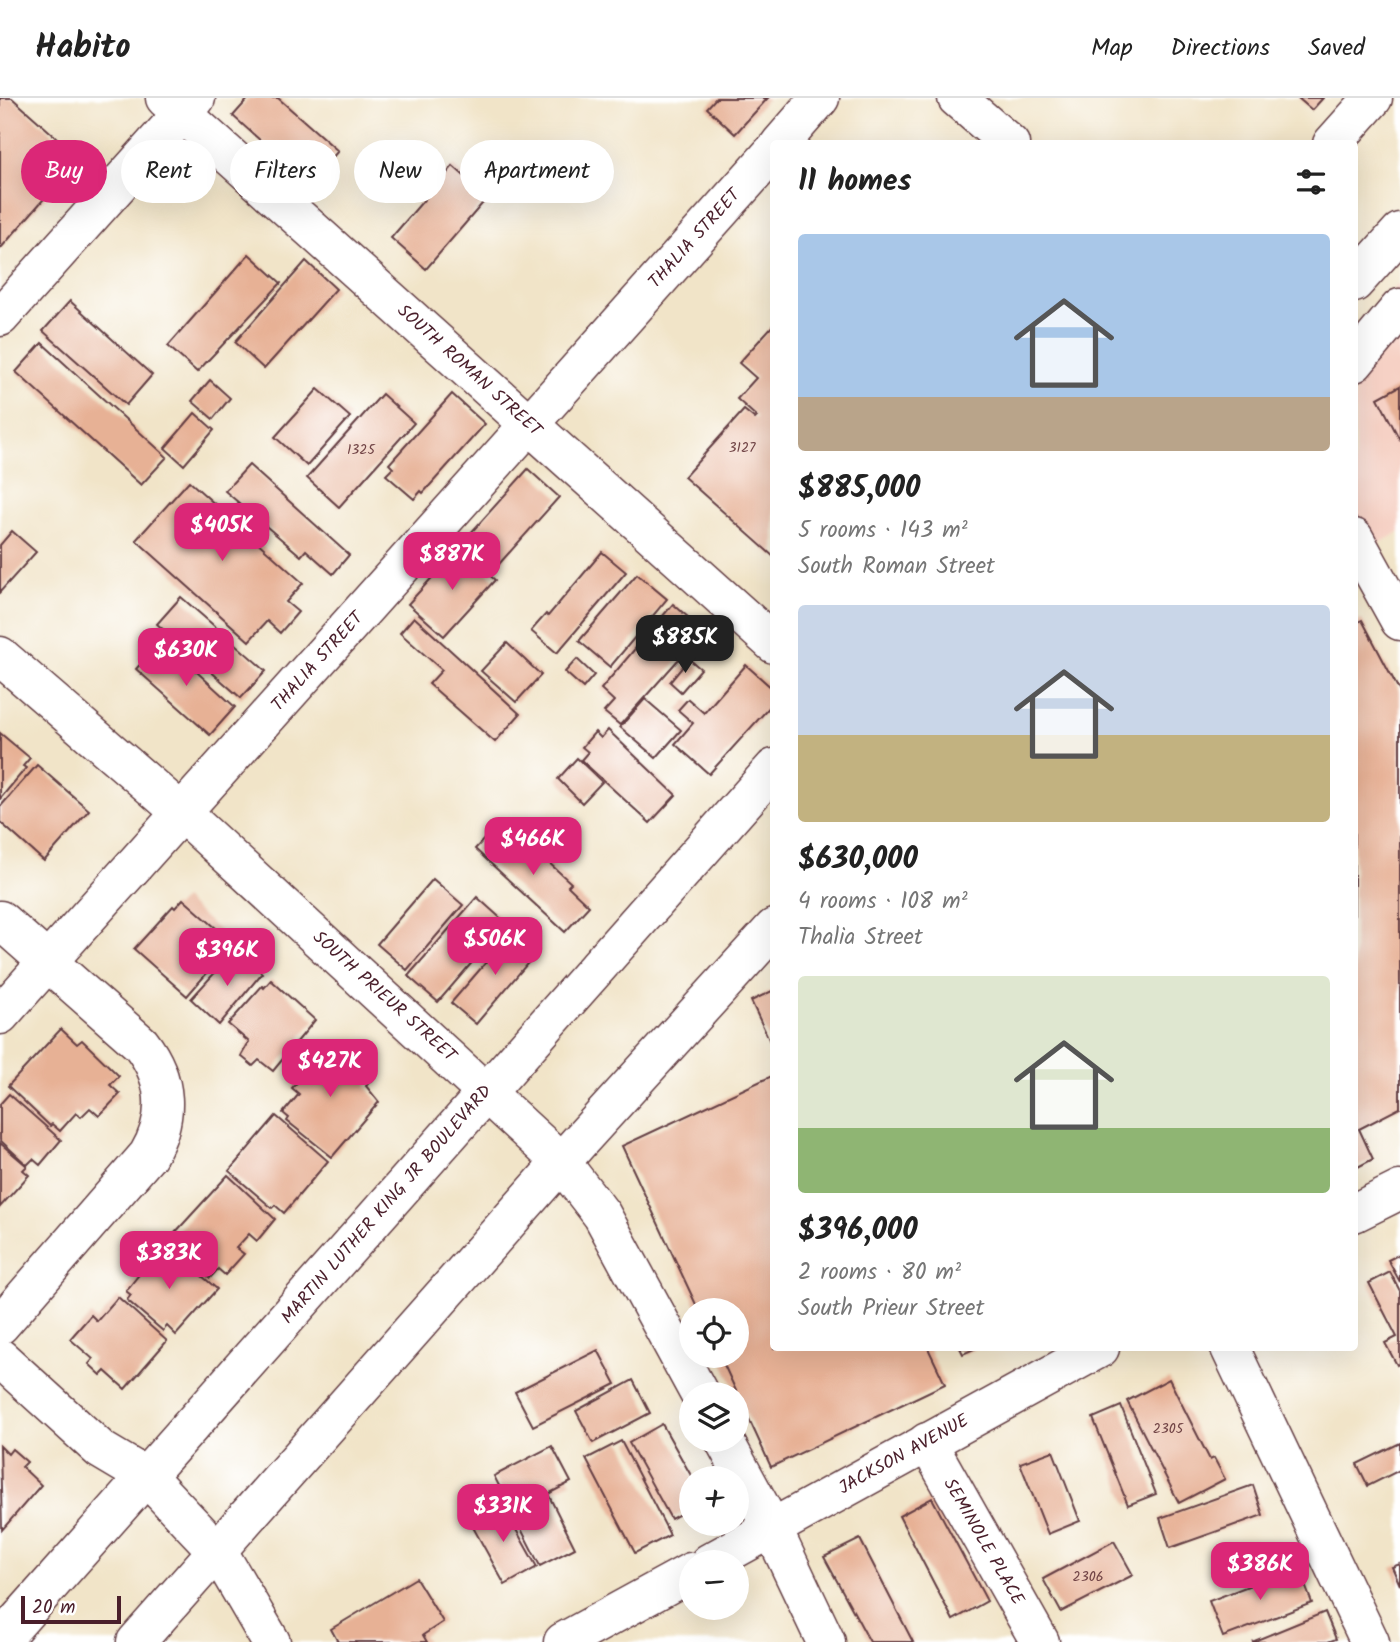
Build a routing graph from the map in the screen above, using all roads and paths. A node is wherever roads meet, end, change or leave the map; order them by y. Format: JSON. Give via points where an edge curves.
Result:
{"nodes":[{"id":1,"x":820,"y":98,"type":"edge"},
{"id":2,"x":957,"y":98,"type":"edge"},
{"id":3,"x":1373,"y":98,"type":"edge"},
{"id":4,"x":181,"y":103,"type":"edge"},
{"id":5,"x":783,"y":140,"type":"edge"},
{"id":6,"x":1005,"y":140,"type":"edge"},
{"id":7,"x":1336,"y":140,"type":"edge"},
{"id":8,"x":770,"y":155,"type":"edge"},
{"id":9,"x":1400,"y":232,"type":"edge"},
{"id":10,"x":1358,"y":279,"type":"edge"},
{"id":11,"x":1400,"y":308,"type":"edge"},
{"id":12,"x":0,"y":317,"type":"edge"},
{"id":13,"x":1358,"y":358,"type":"edge"},
{"id":14,"x":530,"y":426,"type":"junction"},
{"id":15,"x":1370,"y":558,"type":"edge"},
{"id":16,"x":1400,"y":621,"type":"edge"},
{"id":17,"x":770,"y":639,"type":"edge"},
{"id":18,"x":0,"y":656,"type":"edge"},
{"id":19,"x":770,"y":773,"type":"edge"},
{"id":20,"x":182,"y":813,"type":"junction"},
{"id":21,"x":0,"y":920,"type":"edge"},
{"id":22,"x":770,"y":932,"type":"edge"},
{"id":23,"x":48,"y":962,"type":"junction"},
{"id":24,"x":0,"y":1015,"type":"edge"},
{"id":25,"x":487,"y":1091,"type":"junction"},
{"id":26,"x":561,"y":1162,"type":"junction"},
{"id":27,"x":1400,"y":1190,"type":"edge"},
{"id":28,"x":1358,"y":1211,"type":"edge"},
{"id":29,"x":0,"y":1325,"type":"edge"},
{"id":30,"x":1094,"y":1351,"type":"edge"},
{"id":31,"x":1231,"y":1351,"type":"edge"},
{"id":32,"x":0,"y":1358,"type":"edge"},
{"id":33,"x":692,"y":1382,"type":"edge"},
{"id":34,"x":927,"y":1442,"type":"junction"},
{"id":35,"x":731,"y":1452,"type":"edge"},
{"id":36,"x":148,"y":1478,"type":"junction"},
{"id":37,"x":772,"y":1528,"type":"junction"},
{"id":38,"x":732,"y":1550,"type":"edge"},
{"id":39,"x":219,"y":1553,"type":"junction"},
{"id":40,"x":679,"y":1579,"type":"edge"},
{"id":41,"x":0,"y":1641,"type":"edge"},
{"id":42,"x":136,"y":1642,"type":"edge"},
{"id":43,"x":271,"y":1642,"type":"edge"},
{"id":44,"x":563,"y":1642,"type":"edge"},
{"id":45,"x":825,"y":1642,"type":"edge"},
{"id":46,"x":1040,"y":1642,"type":"edge"},
{"id":47,"x":1370,"y":1642,"type":"edge"}],
"edges":[{"from":1,"to":5,"type":"street"},
{"from":2,"to":6,"type":"street"},
{"from":3,"to":7,"type":"street"},
{"from":4,"to":12,"type":"street"},
{"from":4,"to":14,"type":"street","name":"SOUTH ROMAN STREET"},
{"from":8,"to":14,"type":"street","name":"THALIA STREET"},
{"from":9,"to":10,"type":"street"},
{"from":11,"to":13,"type":"street"},
{"from":14,"to":17,"type":"street","name":"SOUTH ROMAN STREET"},
{"from":14,"to":20,"type":"street","name":"THALIA STREET"},
{"from":15,"to":16,"type":"street"},
{"from":18,"to":20,"type":"street","name":"SOUTH PRIEUR STREET"},
{"from":19,"to":25,"type":"street","name":"MARTIN LUTHER KING JR BOULEVARD"},
{"from":20,"to":23,"type":"street","name":"THALIA STREET"},
{"from":20,"to":25,"type":"street","name":"SOUTH PRIEUR STREET"},
{"from":21,"to":23,"type":"street"},
{"from":22,"to":26,"type":"street"},
{"from":23,"to":24,"type":"street","name":"THALIA STREET"},
{"from":23,"to":29,"type":"street","via":[[151,1056],[162,1084],[163,1114],[155,1142],[143,1161]]},
{"from":25,"to":26,"type":"street","name":"SOUTH PRIEUR STREET"},
{"from":25,"to":36,"type":"street","name":"MARTIN LUTHER KING JR BOULEVARD"},
{"from":26,"to":33,"type":"street","name":"SOUTH PRIEUR STREET","via":[[602,1215]]},
{"from":26,"to":39,"type":"street"},
{"from":27,"to":28,"type":"street"},
{"from":30,"to":34,"type":"street","name":"JACKSON AVENUE"},
{"from":31,"to":47,"type":"street"},
{"from":32,"to":36,"type":"street","via":[[101,1450]]},
{"from":34,"to":37,"type":"street","name":"JACKSON AVENUE"},
{"from":34,"to":46,"type":"street","name":"SEMINOLE PLACE"},
{"from":35,"to":37,"type":"street"},
{"from":36,"to":39,"type":"street"},
{"from":36,"to":41,"type":"street","name":"MARTIN LUTHER KING JR BOULEVARD"},
{"from":37,"to":38,"type":"street","name":"JACKSON AVENUE"},
{"from":37,"to":45,"type":"street"},
{"from":39,"to":42,"type":"street"},
{"from":39,"to":43,"type":"street"},
{"from":40,"to":44,"type":"street"}]}
